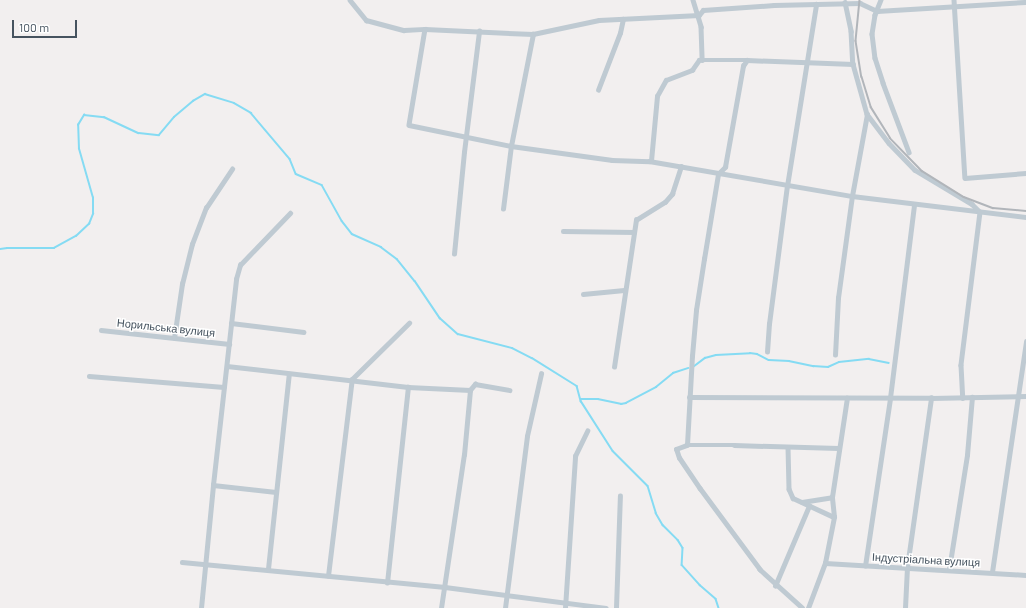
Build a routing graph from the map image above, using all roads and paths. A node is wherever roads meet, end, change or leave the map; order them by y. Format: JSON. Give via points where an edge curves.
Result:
{"nodes":[{"id":1,"x":350,"y":0,"type":"edge"},
{"id":2,"x":693,"y":0,"type":"edge"},
{"id":3,"x":880,"y":0,"type":"edge"},
{"id":4,"x":954,"y":0,"type":"edge"},
{"id":5,"x":845,"y":2,"type":"junction"},
{"id":6,"x":1026,"y":2,"type":"edge"},
{"id":7,"x":816,"y":4,"type":"junction"},
{"id":8,"x":954,"y":7,"type":"junction"},
{"id":9,"x":878,"y":12,"type":"junction"},
{"id":10,"x":699,"y":15,"type":"junction"},
{"id":11,"x":623,"y":19,"type":"junction"},
{"id":12,"x":425,"y":28,"type":"junction"},
{"id":13,"x":479,"y":31,"type":"junction"},
{"id":14,"x":533,"y":34,"type":"junction"},
{"id":15,"x":702,"y":60,"type":"junction"},
{"id":16,"x":747,"y":60,"type":"junction"},
{"id":17,"x":808,"y":63,"type":"junction"},
{"id":18,"x":853,"y":64,"type":"junction"},
{"id":19,"x":598,"y":90,"type":"dead end"},
{"id":20,"x":867,"y":114,"type":"junction"},
{"id":21,"x":466,"y":136,"type":"junction"},
{"id":22,"x":511,"y":146,"type":"junction"},
{"id":23,"x":909,"y":152,"type":"dead end"},
{"id":24,"x":652,"y":161,"type":"junction"},
{"id":25,"x":681,"y":166,"type":"junction"},
{"id":26,"x":232,"y":168,"type":"dead end"},
{"id":27,"x":1026,"y":173,"type":"edge"},
{"id":28,"x":718,"y":174,"type":"junction"},
{"id":29,"x":787,"y":186,"type":"junction"},
{"id":30,"x":852,"y":196,"type":"junction"},
{"id":31,"x":914,"y":205,"type":"junction"},
{"id":32,"x":503,"y":209,"type":"dead end"},
{"id":33,"x":980,"y":212,"type":"junction"},
{"id":34,"x":290,"y":213,"type":"dead end"},
{"id":35,"x":1026,"y":217,"type":"edge"},
{"id":36,"x":563,"y":231,"type":"dead end"},
{"id":37,"x":634,"y":232,"type":"junction"},
{"id":38,"x":454,"y":254,"type":"dead end"},
{"id":39,"x":624,"y":290,"type":"junction"},
{"id":40,"x":583,"y":294,"type":"dead end"},
{"id":41,"x":231,"y":323,"type":"junction"},
{"id":42,"x":409,"y":323,"type":"dead end"},
{"id":43,"x":101,"y":330,"type":"dead end"},
{"id":44,"x":304,"y":332,"type":"dead end"},
{"id":45,"x":174,"y":338,"type":"junction"},
{"id":46,"x":1026,"y":340,"type":"edge"},
{"id":47,"x":229,"y":344,"type":"junction"},
{"id":48,"x":767,"y":352,"type":"dead end"},
{"id":49,"x":835,"y":355,"type":"dead end"},
{"id":50,"x":227,"y":366,"type":"junction"},
{"id":51,"x":614,"y":367,"type":"dead end"},
{"id":52,"x":289,"y":374,"type":"junction"},
{"id":53,"x":541,"y":374,"type":"dead end"},
{"id":54,"x":89,"y":376,"type":"dead end"},
{"id":55,"x":352,"y":379,"type":"junction"},
{"id":56,"x":224,"y":387,"type":"junction"},
{"id":57,"x":408,"y":387,"type":"junction"},
{"id":58,"x":470,"y":390,"type":"junction"},
{"id":59,"x":509,"y":390,"type":"dead end"},
{"id":60,"x":1018,"y":396,"type":"junction"},
{"id":61,"x":1026,"y":396,"type":"edge"},
{"id":62,"x":689,"y":397,"type":"junction"},
{"id":63,"x":972,"y":397,"type":"junction"},
{"id":64,"x":847,"y":398,"type":"junction"},
{"id":65,"x":890,"y":398,"type":"junction"},
{"id":66,"x":931,"y":398,"type":"junction"},
{"id":67,"x":963,"y":398,"type":"junction"},
{"id":68,"x":587,"y":431,"type":"dead end"},
{"id":69,"x":687,"y":445,"type":"junction"},
{"id":70,"x":788,"y":447,"type":"junction"},
{"id":71,"x":838,"y":448,"type":"junction"},
{"id":72,"x":213,"y":485,"type":"junction"},
{"id":73,"x":276,"y":492,"type":"junction"},
{"id":74,"x":620,"y":496,"type":"dead end"},
{"id":75,"x":832,"y":497,"type":"junction"},
{"id":76,"x":801,"y":503,"type":"junction"},
{"id":77,"x":809,"y":506,"type":"junction"},
{"id":78,"x":834,"y":517,"type":"junction"},
{"id":79,"x":182,"y":562,"type":"dead end"},
{"id":80,"x":825,"y":563,"type":"junction"},
{"id":81,"x":205,"y":564,"type":"junction"},
{"id":82,"x":865,"y":566,"type":"junction"},
{"id":83,"x":907,"y":567,"type":"junction"},
{"id":84,"x":268,"y":569,"type":"junction"},
{"id":85,"x":949,"y":569,"type":"junction"},
{"id":86,"x":992,"y":572,"type":"junction"},
{"id":87,"x":1026,"y":575,"type":"edge"},
{"id":88,"x":328,"y":576,"type":"junction"},
{"id":89,"x":387,"y":583,"type":"junction"},
{"id":90,"x":776,"y":586,"type":"junction"},
{"id":91,"x":445,"y":587,"type":"junction"},
{"id":92,"x":506,"y":595,"type":"junction"},
{"id":93,"x":565,"y":605,"type":"edge"},
{"id":94,"x":201,"y":608,"type":"edge"},
{"id":95,"x":441,"y":608,"type":"edge"},
{"id":96,"x":505,"y":608,"type":"edge"},
{"id":97,"x":606,"y":608,"type":"edge"},
{"id":98,"x":616,"y":608,"type":"edge"},
{"id":99,"x":802,"y":608,"type":"edge"},
{"id":100,"x":808,"y":608,"type":"edge"},
{"id":101,"x":905,"y":608,"type":"edge"}],
"edges":[{"from":1,"to":12,"type":"street","via":[[366,20],[404,30]]},
{"from":2,"to":10,"type":"street"},
{"from":3,"to":9,"type":"street"},
{"from":4,"to":8,"type":"street"},
{"from":5,"to":7,"type":"street"},
{"from":5,"to":9,"type":"street","via":[[860,3]]},
{"from":5,"to":18,"type":"street","via":[[851,31]]},
{"from":6,"to":8,"type":"street"},
{"from":7,"to":10,"type":"street","via":[[703,10]]},
{"from":7,"to":17,"type":"street"},
{"from":8,"to":9,"type":"street"},
{"from":8,"to":27,"type":"street","via":[[964,178]]},
{"from":9,"to":23,"type":"street","via":[[872,34],[875,58]]},
{"from":10,"to":11,"type":"street"},
{"from":10,"to":15,"type":"street"},
{"from":11,"to":14,"type":"street","via":[[599,20]]},
{"from":11,"to":19,"type":"street","via":[[620,34]]},
{"from":12,"to":13,"type":"street"},
{"from":12,"to":21,"type":"street","via":[[409,125]]},
{"from":13,"to":14,"type":"street"},
{"from":13,"to":21,"type":"street"},
{"from":14,"to":22,"type":"street"},
{"from":15,"to":16,"type":"street"},
{"from":15,"to":24,"type":"street","via":[[698,60],[692,70],[666,80],[657,96]]},
{"from":16,"to":17,"type":"street"},
{"from":16,"to":28,"type":"street","via":[[725,167]]},
{"from":17,"to":18,"type":"street"},
{"from":17,"to":29,"type":"street"},
{"from":18,"to":20,"type":"street"},
{"from":20,"to":30,"type":"street"},
{"from":20,"to":33,"type":"street","via":[[889,143],[915,170],[972,204]]},
{"from":21,"to":22,"type":"street"},
{"from":21,"to":38,"type":"street"},
{"from":22,"to":24,"type":"street","via":[[612,160]]},
{"from":22,"to":32,"type":"street"},
{"from":24,"to":25,"type":"street"},
{"from":25,"to":28,"type":"street"},
{"from":25,"to":37,"type":"street","via":[[672,194],[665,202],[636,220]]},
{"from":26,"to":45,"type":"street","via":[[206,208],[192,244],[182,284]]},
{"from":28,"to":29,"type":"street"},
{"from":28,"to":62,"type":"street","via":[[696,310]]},
{"from":29,"to":30,"type":"street"},
{"from":29,"to":48,"type":"street"},
{"from":30,"to":31,"type":"street"},
{"from":30,"to":49,"type":"street","via":[[838,298]]},
{"from":31,"to":33,"type":"street"},
{"from":31,"to":65,"type":"street"},
{"from":33,"to":35,"type":"street"},
{"from":33,"to":67,"type":"street","via":[[961,365]]},
{"from":34,"to":41,"type":"street","via":[[240,265]]},
{"from":36,"to":37,"type":"street"},
{"from":37,"to":39,"type":"street"},
{"from":39,"to":40,"type":"street"},
{"from":39,"to":51,"type":"street"},
{"from":41,"to":44,"type":"street"},
{"from":41,"to":47,"type":"street"},
{"from":42,"to":55,"type":"street"},
{"from":43,"to":45,"type":"street","name":"Норильська вулиця"},
{"from":45,"to":47,"type":"street","name":"Норильська вулиця"},
{"from":46,"to":60,"type":"street"},
{"from":47,"to":50,"type":"street"},
{"from":50,"to":52,"type":"street"},
{"from":50,"to":56,"type":"street"},
{"from":52,"to":55,"type":"street"},
{"from":52,"to":73,"type":"street"},
{"from":53,"to":92,"type":"street","via":[[526,436]]},
{"from":54,"to":56,"type":"street"},
{"from":55,"to":57,"type":"street"},
{"from":55,"to":88,"type":"street"},
{"from":56,"to":72,"type":"street"},
{"from":57,"to":58,"type":"street"},
{"from":57,"to":89,"type":"street"},
{"from":58,"to":59,"type":"street","via":[[475,384]]},
{"from":58,"to":91,"type":"street","via":[[464,455]]},
{"from":60,"to":61,"type":"street"},
{"from":60,"to":63,"type":"street"},
{"from":60,"to":86,"type":"street"},
{"from":62,"to":64,"type":"street"},
{"from":62,"to":69,"type":"street"},
{"from":63,"to":67,"type":"street"},
{"from":63,"to":85,"type":"street","via":[[967,455]]},
{"from":64,"to":65,"type":"street"},
{"from":64,"to":71,"type":"street"},
{"from":65,"to":66,"type":"street"},
{"from":65,"to":82,"type":"street"},
{"from":66,"to":67,"type":"street"},
{"from":66,"to":83,"type":"street"},
{"from":68,"to":93,"type":"street","via":[[575,456]]},
{"from":69,"to":70,"type":"street"},
{"from":69,"to":90,"type":"street","via":[[676,449],[679,458],[756,564]]},
{"from":70,"to":71,"type":"street"},
{"from":70,"to":76,"type":"street","via":[[789,489],[793,498]]},
{"from":71,"to":75,"type":"street"},
{"from":72,"to":73,"type":"street"},
{"from":72,"to":81,"type":"street"},
{"from":73,"to":84,"type":"street"},
{"from":74,"to":98,"type":"street"},
{"from":75,"to":76,"type":"street"},
{"from":75,"to":78,"type":"street"},
{"from":76,"to":77,"type":"street"},
{"from":77,"to":78,"type":"street"},
{"from":77,"to":90,"type":"street"},
{"from":78,"to":80,"type":"street"},
{"from":79,"to":81,"type":"street"},
{"from":80,"to":82,"type":"street","name":"Індустріальна вулиця"},
{"from":80,"to":100,"type":"street"},
{"from":81,"to":84,"type":"street"},
{"from":81,"to":94,"type":"street"},
{"from":82,"to":83,"type":"street","name":"Індустріальна вулиця"},
{"from":83,"to":85,"type":"street","name":"Індустріальна вулиця"},
{"from":83,"to":101,"type":"street"},
{"from":84,"to":88,"type":"street"},
{"from":85,"to":86,"type":"street","name":"Індустріальна вулиця"},
{"from":86,"to":87,"type":"street","name":"Індустріальна вулиця"},
{"from":88,"to":89,"type":"street"},
{"from":89,"to":91,"type":"street"},
{"from":90,"to":99,"type":"street"},
{"from":91,"to":92,"type":"street"},
{"from":91,"to":95,"type":"street"},
{"from":92,"to":93,"type":"street"},
{"from":92,"to":96,"type":"street"},
{"from":93,"to":97,"type":"street"}]}
